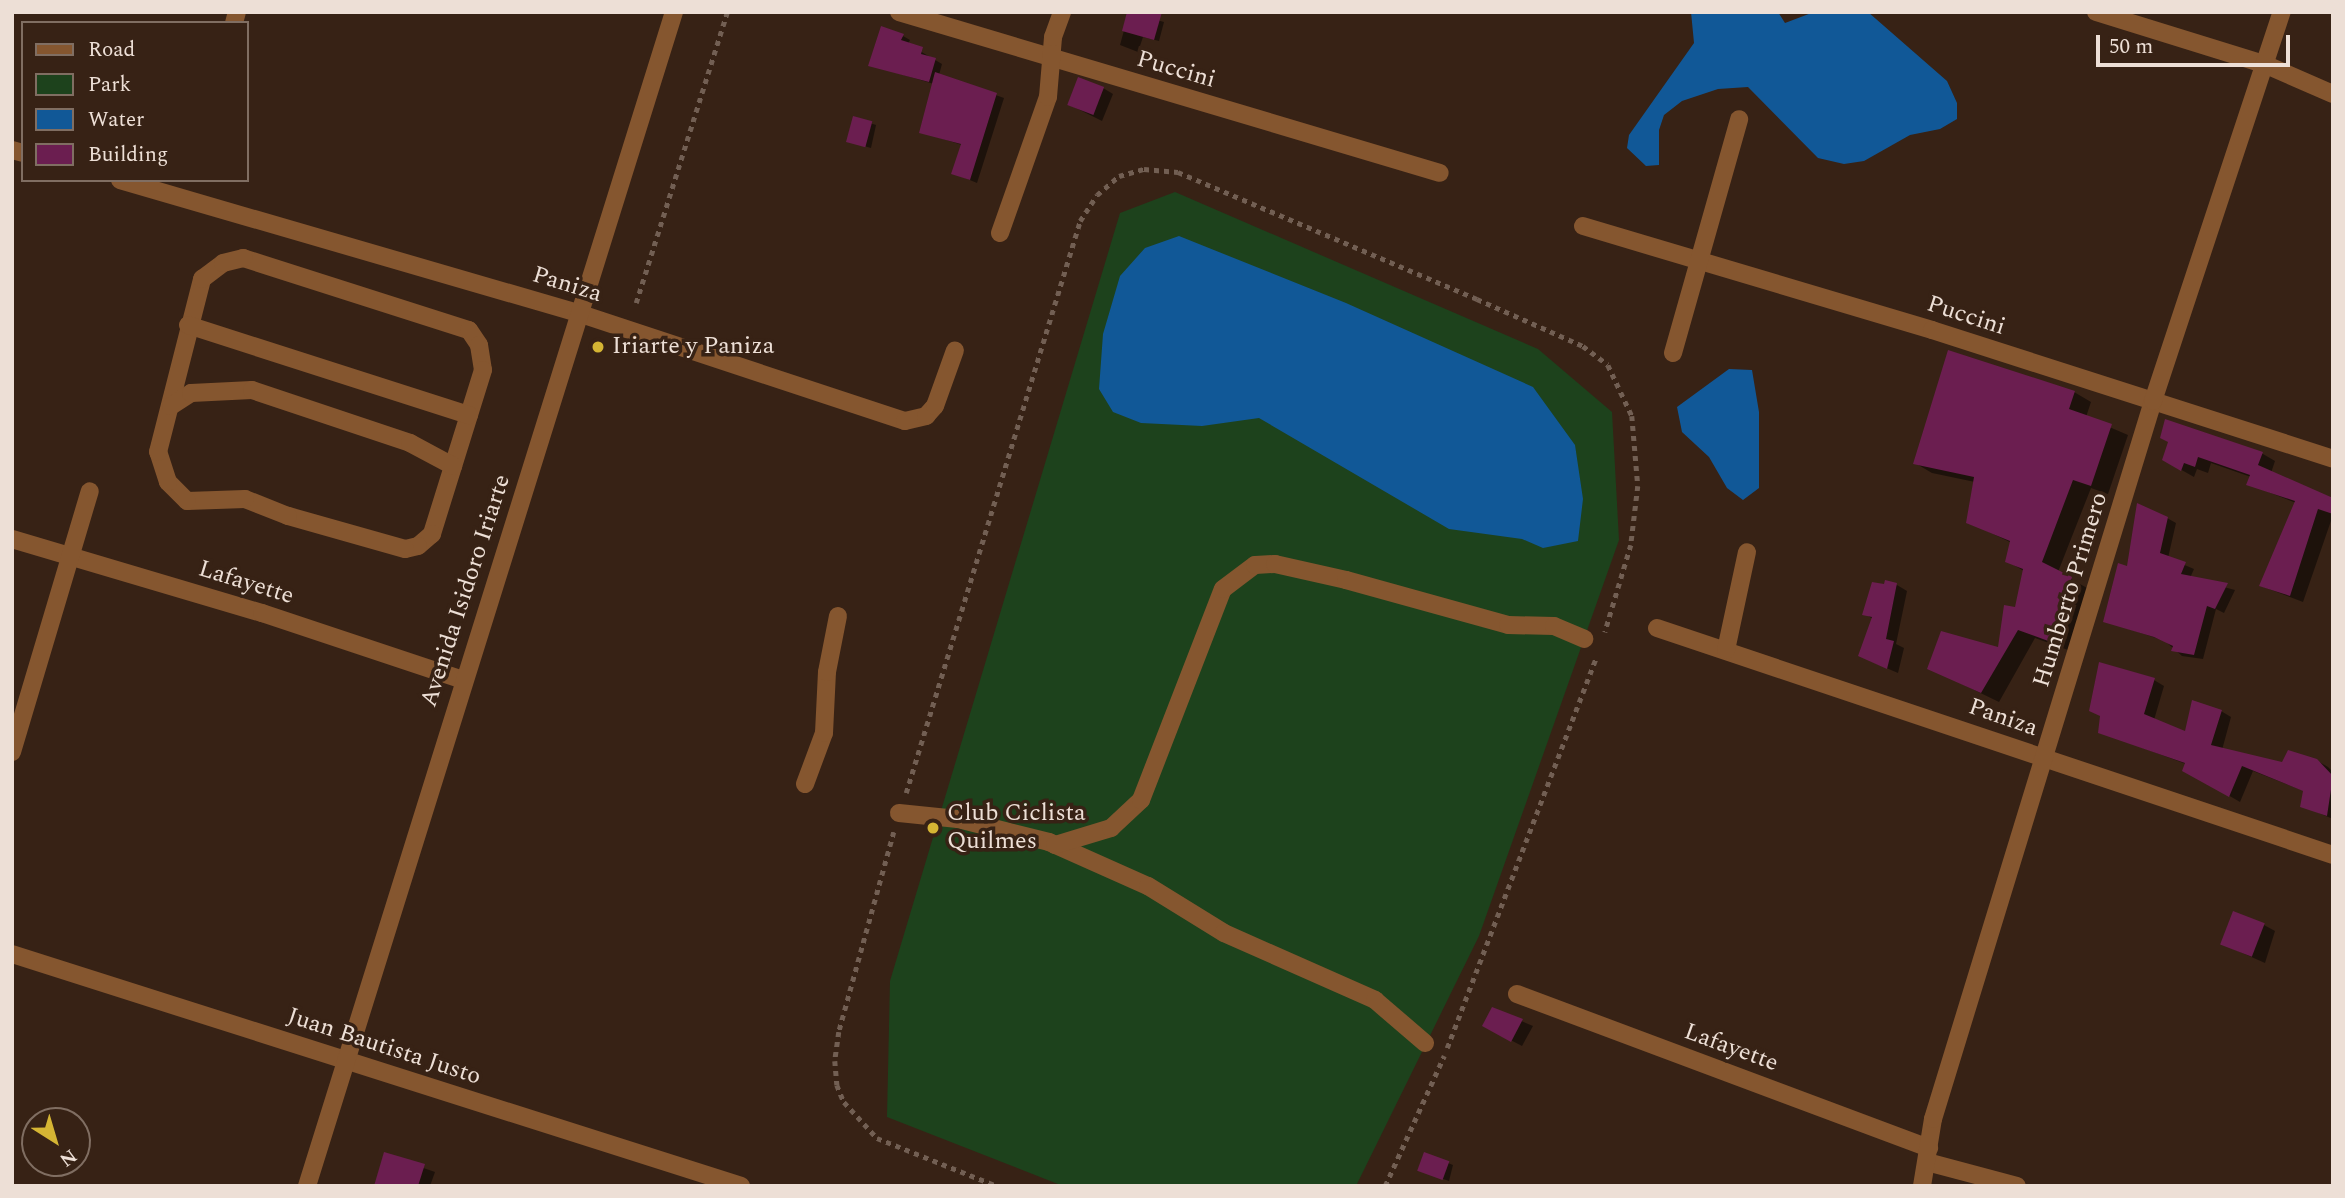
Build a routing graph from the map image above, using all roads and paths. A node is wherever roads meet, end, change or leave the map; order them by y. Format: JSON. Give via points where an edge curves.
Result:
{"nodes":[{"id":1,"x":674,"y":12,"type":"edge"},
{"id":2,"x":727,"y":12,"type":"edge"},
{"id":3,"x":899,"y":12,"type":"edge"},
{"id":4,"x":1062,"y":12,"type":"edge"},
{"id":5,"x":2096,"y":12,"type":"edge"},
{"id":6,"x":2282,"y":12,"type":"edge"},
{"id":7,"x":1053,"y":60,"type":"junction"},
{"id":8,"x":2264,"y":64,"type":"junction"},
{"id":9,"x":2333,"y":94,"type":"edge"},
{"id":10,"x":1739,"y":119,"type":"dead end"},
{"id":11,"x":1440,"y":173,"type":"dead end"},
{"id":12,"x":134,"y":182,"type":"edge"},
{"id":13,"x":184,"y":189,"type":"edge"},
{"id":14,"x":1583,"y":226,"type":"dead end"},
{"id":15,"x":1000,"y":233,"type":"dead end"},
{"id":16,"x":1697,"y":259,"type":"junction"},
{"id":17,"x":636,"y":303,"type":"dead end"},
{"id":18,"x":581,"y":314,"type":"junction"},
{"id":19,"x":187,"y":325,"type":"junction"},
{"id":20,"x":955,"y":350,"type":"dead end"},
{"id":21,"x":1673,"y":353,"type":"dead end"},
{"id":22,"x":2153,"y":401,"type":"junction"},
{"id":23,"x":171,"y":406,"type":"junction"},
{"id":24,"x":469,"y":415,"type":"junction"},
{"id":25,"x":2333,"y":459,"type":"edge"},
{"id":26,"x":453,"y":466,"type":"junction"},
{"id":27,"x":90,"y":491,"type":"dead end"},
{"id":28,"x":12,"y":538,"type":"edge"},
{"id":29,"x":1747,"y":552,"type":"dead end"},
{"id":30,"x":72,"y":557,"type":"junction"},
{"id":31,"x":838,"y":616,"type":"dead end"},
{"id":32,"x":1657,"y":628,"type":"dead end"},
{"id":33,"x":1584,"y":639,"type":"dead end"},
{"id":34,"x":1726,"y":650,"type":"junction"},
{"id":35,"x":463,"y":680,"type":"junction"},
{"id":36,"x":12,"y":752,"type":"edge"},
{"id":37,"x":2046,"y":758,"type":"junction"},
{"id":38,"x":805,"y":784,"type":"dead end"},
{"id":39,"x":899,"y":813,"type":"joint"},
{"id":40,"x":1055,"y":845,"type":"junction"},
{"id":41,"x":2333,"y":855,"type":"edge"},
{"id":42,"x":12,"y":954,"type":"edge"},
{"id":43,"x":1517,"y":994,"type":"dead end"},
{"id":44,"x":1425,"y":1043,"type":"dead end"},
{"id":45,"x":345,"y":1061,"type":"junction"},
{"id":46,"x":1928,"y":1155,"type":"junction"},
{"id":47,"x":708,"y":1181,"type":"edge"},
{"id":48,"x":307,"y":1186,"type":"edge"},
{"id":49,"x":741,"y":1186,"type":"edge"},
{"id":50,"x":997,"y":1186,"type":"edge"},
{"id":51,"x":1922,"y":1186,"type":"edge"},
{"id":52,"x":2017,"y":1186,"type":"edge"}],
"edges":[{"from":1,"to":18,"type":"street","name":"Avenida Isidoro Iriarte"},
{"from":2,"to":17,"type":"path"},
{"from":3,"to":7,"type":"street","name":"Puccini"},
{"from":4,"to":7,"type":"street","via":[[1053,37]]},
{"from":5,"to":8,"type":"street"},
{"from":6,"to":8,"type":"street","name":"Humberto Primero"},
{"from":7,"to":11,"type":"street","name":"Puccini"},
{"from":7,"to":15,"type":"street","via":[[1048,97]]},
{"from":8,"to":9,"type":"street"},
{"from":8,"to":22,"type":"street","name":"Humberto Primero"},
{"from":10,"to":16,"type":"street"},
{"from":12,"to":13,"type":"street","name":"Paniza"},
{"from":13,"to":18,"type":"street","name":"Paniza"},
{"from":14,"to":16,"type":"street","name":"Puccini"},
{"from":16,"to":21,"type":"street"},
{"from":16,"to":22,"type":"street","name":"Puccini"},
{"from":18,"to":20,"type":"street","name":"Paniza","via":[[905,421],[926,416],[935,406]]},
{"from":18,"to":35,"type":"street","name":"Avenida Isidoro Iriarte"},
{"from":19,"to":23,"type":"street"},
{"from":19,"to":24,"type":"street"},
{"from":19,"to":24,"type":"street","via":[[202,279],[223,263],[243,258],[468,330],[479,345],[483,370]]},
{"from":22,"to":25,"type":"street","name":"Puccini"},
{"from":22,"to":37,"type":"street","name":"Humberto Primero"},
{"from":23,"to":26,"type":"street","via":[[191,393],[252,390],[410,443]]},
{"from":23,"to":26,"type":"street","via":[[158,453],[168,482],[187,500],[245,499],[405,549],[418,546],[432,534]]},
{"from":24,"to":26,"type":"street"},
{"from":27,"to":30,"type":"street"},
{"from":28,"to":30,"type":"street","name":"Lafayette"},
{"from":29,"to":34,"type":"street"},
{"from":30,"to":35,"type":"street","name":"Lafayette","via":[[262,613]]},
{"from":30,"to":36,"type":"street"},
{"from":31,"to":38,"type":"street","via":[[827,672],[824,733]]},
{"from":32,"to":34,"type":"street","name":"Paniza"},
{"from":33,"to":40,"type":"street","via":[[1554,626],[1508,625],[1346,580],[1275,564],[1255,565],[1223,589],[1141,800],[1111,828]]},
{"from":34,"to":37,"type":"street","name":"Paniza"},
{"from":35,"to":45,"type":"street","name":"Avenida Isidoro Iriarte"},
{"from":37,"to":41,"type":"street","name":"Paniza"},
{"from":37,"to":46,"type":"street","name":"Humberto Primero","via":[[1933,1119]]},
{"from":39,"to":40,"type":"street","via":[[958,819]]},
{"from":39,"to":50,"type":"path","via":[[839,1032],[837,1084],[844,1102],[877,1138]]},
{"from":40,"to":44,"type":"street","via":[[1148,886],[1224,933],[1375,1000]]},
{"from":42,"to":45,"type":"street","name":"Juan Bautista Justo"},
{"from":43,"to":46,"type":"street","name":"Lafayette"},
{"from":45,"to":47,"type":"street","name":"Juan Bautista Justo"},
{"from":45,"to":48,"type":"street","name":"Avenida Isidoro Iriarte"},
{"from":46,"to":51,"type":"street","name":"Humberto Primero"},
{"from":46,"to":52,"type":"street","name":"Lafayette"},
{"from":47,"to":49,"type":"street","name":"Juan Bautista Justo"}]}
